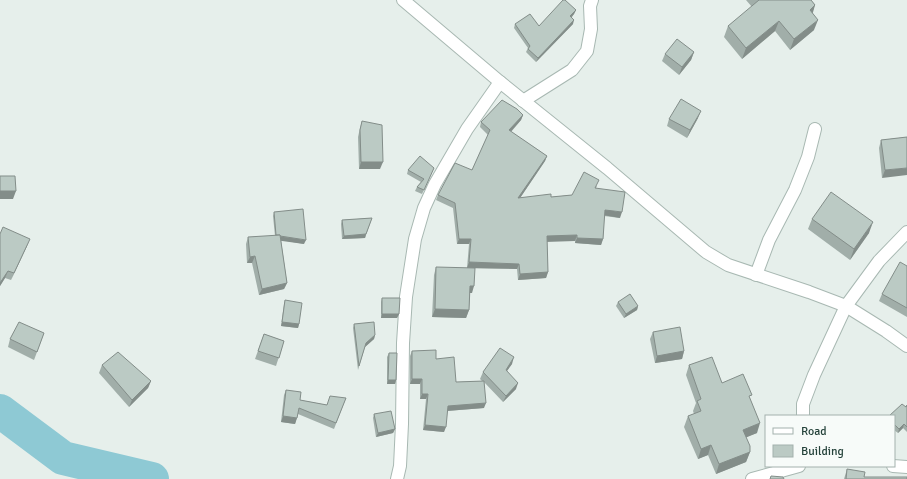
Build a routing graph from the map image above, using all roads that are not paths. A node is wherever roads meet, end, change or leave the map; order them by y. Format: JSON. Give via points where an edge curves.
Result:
{"nodes":[{"id":1,"x":403,"y":0,"type":"edge"},
{"id":2,"x":592,"y":0,"type":"edge"},
{"id":3,"x":500,"y":82,"type":"junction"},
{"id":4,"x":523,"y":102,"type":"junction"},
{"id":5,"x":815,"y":129,"type":"dead end"},
{"id":6,"x":907,"y":232,"type":"edge"},
{"id":7,"x":756,"y":275,"type":"junction"},
{"id":8,"x":846,"y":306,"type":"junction"},
{"id":9,"x":907,"y":346,"type":"edge"},
{"id":10,"x":803,"y":415,"type":"edge"},
{"id":11,"x":895,"y":466,"type":"edge"},
{"id":12,"x":795,"y":467,"type":"edge"},
{"id":13,"x":907,"y":467,"type":"edge"},
{"id":14,"x":398,"y":479,"type":"edge"},
{"id":15,"x":752,"y":479,"type":"edge"}],
"edges":[{"from":1,"to":3,"type":"street"},
{"from":2,"to":4,"type":"street","via":[[587,50],[572,70]]},
{"from":3,"to":4,"type":"street"},
{"from":3,"to":14,"type":"street","via":[[467,129],[436,184],[424,208],[415,239],[406,297]]},
{"from":4,"to":7,"type":"street","via":[[607,168],[706,252],[728,265]]},
{"from":5,"to":7,"type":"street","via":[[808,157],[795,190],[769,240]]},
{"from":6,"to":8,"type":"street","via":[[879,262]]},
{"from":7,"to":8,"type":"street"},
{"from":8,"to":9,"type":"street"},
{"from":8,"to":10,"type":"street","via":[[814,375],[803,404]]},
{"from":11,"to":13,"type":"street"},
{"from":12,"to":15,"type":"street"}]}
